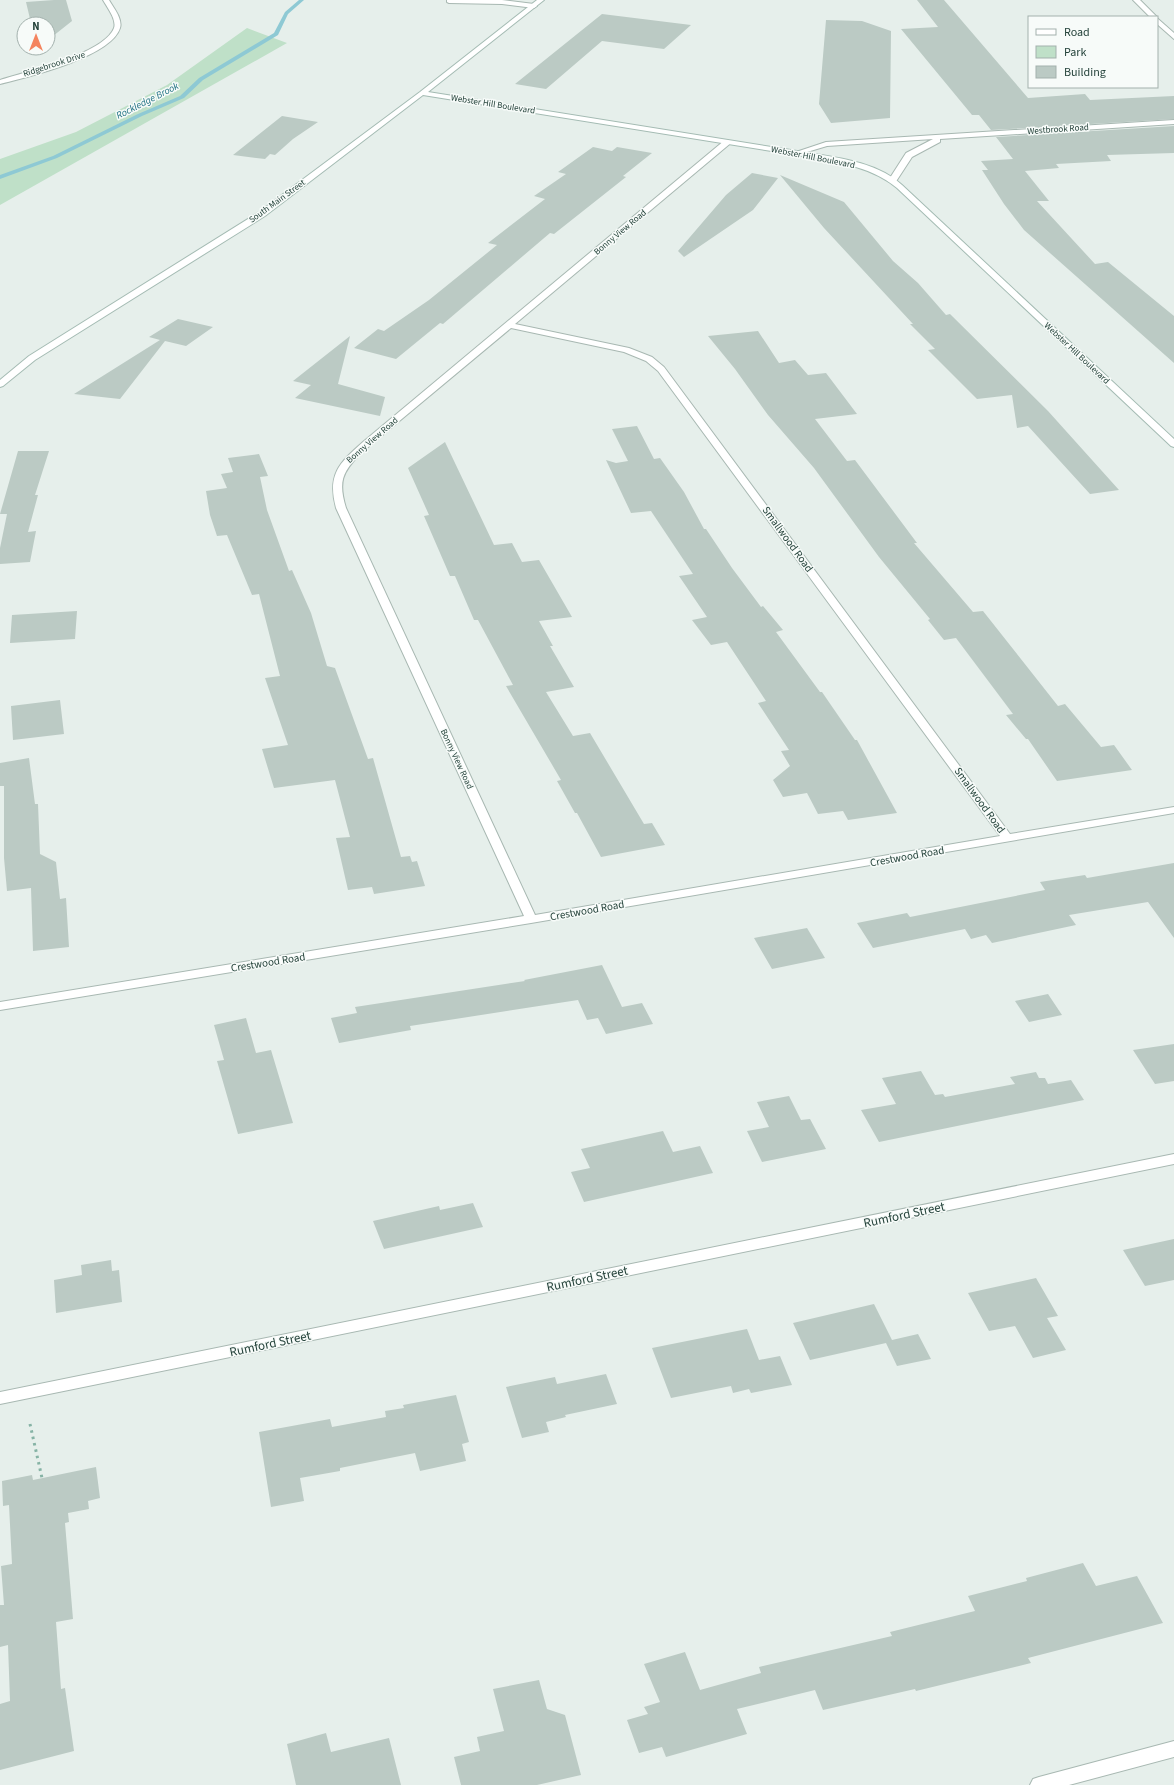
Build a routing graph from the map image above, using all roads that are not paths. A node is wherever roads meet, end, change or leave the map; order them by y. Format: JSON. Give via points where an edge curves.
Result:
{"nodes":[{"id":1,"x":106,"y":0,"type":"edge"},
{"id":2,"x":541,"y":0,"type":"edge"},
{"id":3,"x":1136,"y":0,"type":"edge"},
{"id":4,"x":449,"y":1,"type":"dead end"},
{"id":5,"x":534,"y":6,"type":"junction"},
{"id":6,"x":1153,"y":16,"type":"edge"},
{"id":7,"x":1158,"y":21,"type":"edge"},
{"id":8,"x":1174,"y":37,"type":"edge"},
{"id":9,"x":0,"y":82,"type":"edge"},
{"id":10,"x":422,"y":93,"type":"junction"},
{"id":11,"x":1174,"y":122,"type":"edge"},
{"id":12,"x":942,"y":138,"type":"junction"},
{"id":13,"x":728,"y":142,"type":"junction"},
{"id":14,"x":797,"y":153,"type":"junction"},
{"id":15,"x":892,"y":181,"type":"junction"},
{"id":16,"x":510,"y":325,"type":"junction"},
{"id":17,"x":0,"y":384,"type":"edge"},
{"id":18,"x":1174,"y":444,"type":"edge"},
{"id":19,"x":1174,"y":810,"type":"edge"},
{"id":20,"x":1008,"y":839,"type":"junction"},
{"id":21,"x":531,"y":919,"type":"junction"},
{"id":22,"x":0,"y":1006,"type":"edge"},
{"id":23,"x":1174,"y":1159,"type":"edge"},
{"id":24,"x":0,"y":1398,"type":"edge"},
{"id":25,"x":1174,"y":1749,"type":"edge"},
{"id":26,"x":1039,"y":1785,"type":"edge"}],
"edges":[{"from":1,"to":9,"type":"street","name":"Ridgebrook Drive","via":[[117,23],[117,29],[107,41],[88,54]]},
{"from":2,"to":5,"type":"street","name":"South Main Street"},
{"from":3,"to":6,"type":"street"},
{"from":4,"to":5,"type":"street"},
{"from":5,"to":10,"type":"street","name":"South Main Street"},
{"from":7,"to":8,"type":"street"},
{"from":10,"to":13,"type":"street","name":"Webster Hill Boulevard"},
{"from":10,"to":17,"type":"street","name":"South Main Street","via":[[262,214],[32,358]]},
{"from":11,"to":12,"type":"street","name":"Westbrook Road"},
{"from":12,"to":14,"type":"street","name":"Westbrook Road","via":[[826,144]]},
{"from":12,"to":15,"type":"street","name":"Westbrook Road","via":[[909,155]]},
{"from":13,"to":14,"type":"street","name":"Webster Hill Boulevard"},
{"from":13,"to":16,"type":"street","name":"Bonny View Road"},
{"from":14,"to":15,"type":"street","name":"Webster Hill Boulevard","via":[[854,165]]},
{"from":15,"to":18,"type":"street","name":"Webster Hill Boulevard"},
{"from":16,"to":20,"type":"street","name":"Smallwood Road","via":[[626,350],[649,359],[661,369]]},
{"from":16,"to":21,"type":"street","name":"Bonny View Road","via":[[346,461],[340,469],[336,487],[341,508]]},
{"from":19,"to":20,"type":"street","name":"Crestwood Road"},
{"from":20,"to":21,"type":"street","name":"Crestwood Road"},
{"from":21,"to":22,"type":"street","name":"Crestwood Road"},
{"from":23,"to":24,"type":"street","name":"Rumford Street"},
{"from":25,"to":26,"type":"street"}]}
